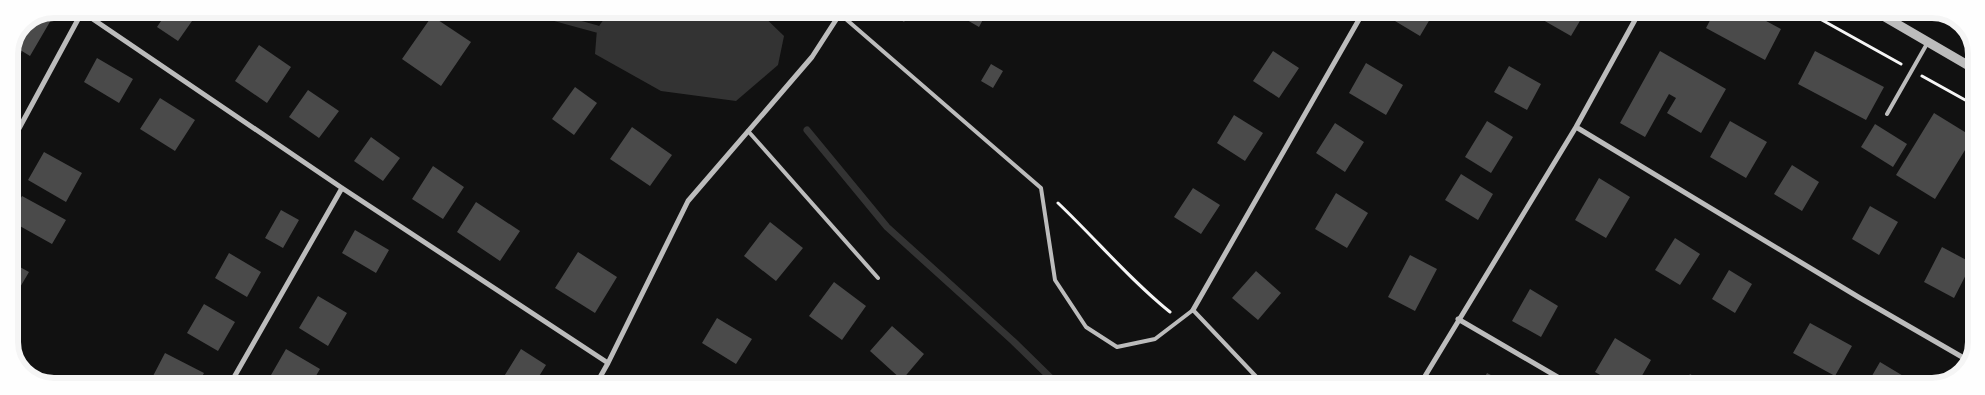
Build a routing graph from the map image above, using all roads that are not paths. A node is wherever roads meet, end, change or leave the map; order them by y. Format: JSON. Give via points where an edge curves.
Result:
{"nodes":[{"id":1,"x":76,"y":17,"type":"edge"},
{"id":2,"x":90,"y":17,"type":"edge"},
{"id":3,"x":838,"y":17,"type":"edge"},
{"id":4,"x":847,"y":17,"type":"edge"},
{"id":5,"x":1360,"y":17,"type":"edge"},
{"id":6,"x":1637,"y":17,"type":"edge"},
{"id":7,"x":1885,"y":17,"type":"edge"},
{"id":8,"x":1928,"y":42,"type":"junction"},
{"id":9,"x":1967,"y":65,"type":"edge"},
{"id":10,"x":1887,"y":114,"type":"dead end"},
{"id":11,"x":1576,"y":127,"type":"junction"},
{"id":12,"x":748,"y":131,"type":"junction"},
{"id":13,"x":17,"y":132,"type":"edge"},
{"id":14,"x":342,"y":188,"type":"junction"},
{"id":15,"x":878,"y":278,"type":"dead end"},
{"id":16,"x":1193,"y":310,"type":"junction"},
{"id":17,"x":1458,"y":319,"type":"junction"},
{"id":18,"x":1964,"y":358,"type":"edge"},
{"id":19,"x":608,"y":363,"type":"junction"},
{"id":20,"x":234,"y":378,"type":"edge"},
{"id":21,"x":600,"y":378,"type":"edge"},
{"id":22,"x":1257,"y":378,"type":"edge"},
{"id":23,"x":1424,"y":378,"type":"edge"},
{"id":24,"x":1558,"y":378,"type":"edge"}],
"edges":[{"from":1,"to":13,"type":"street"},
{"from":2,"to":14,"type":"street"},
{"from":3,"to":12,"type":"street","via":[[812,57]]},
{"from":4,"to":16,"type":"lane","via":[[1041,188],[1055,280],[1086,327],[1117,347],[1155,339]]},
{"from":5,"to":16,"type":"street"},
{"from":6,"to":11,"type":"street"},
{"from":7,"to":8,"type":"street"},
{"from":8,"to":9,"type":"street"},
{"from":8,"to":10,"type":"lane"},
{"from":11,"to":17,"type":"street"},
{"from":11,"to":18,"type":"street"},
{"from":12,"to":15,"type":"lane"},
{"from":12,"to":19,"type":"street","via":[[688,202]]},
{"from":14,"to":19,"type":"street"},
{"from":14,"to":20,"type":"street"},
{"from":16,"to":22,"type":"lane"},
{"from":17,"to":23,"type":"street"},
{"from":17,"to":24,"type":"street"},
{"from":19,"to":21,"type":"street"}]}
